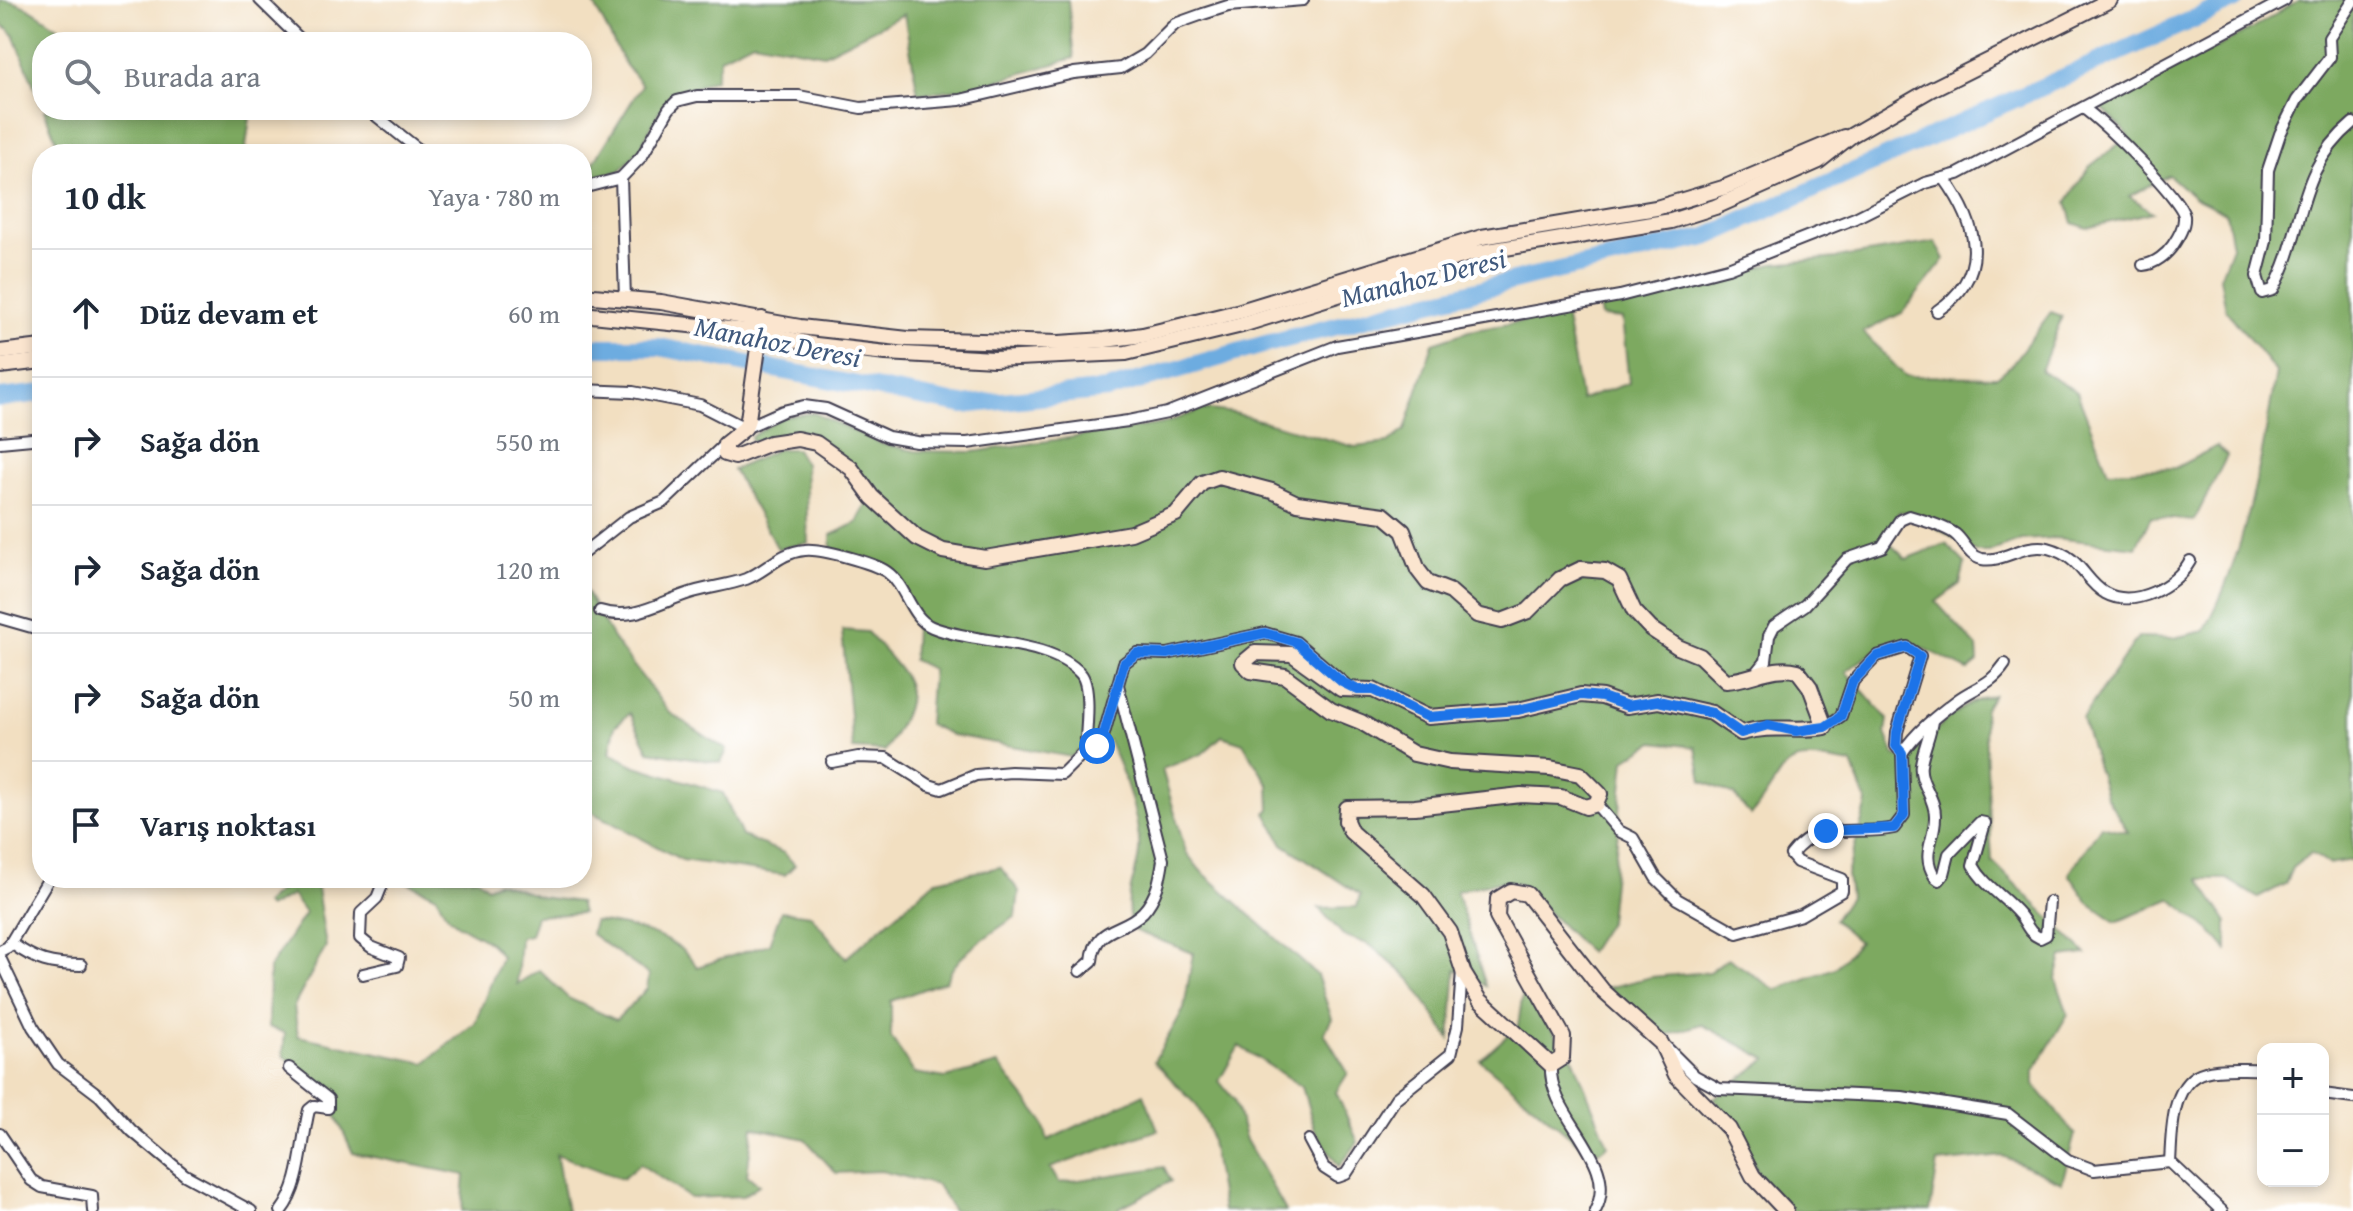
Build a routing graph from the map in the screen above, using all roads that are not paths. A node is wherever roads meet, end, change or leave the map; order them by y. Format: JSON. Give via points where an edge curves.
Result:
{"nodes":[{"id":1,"x":260,"y":0,"type":"edge"},
{"id":2,"x":1303,"y":0,"type":"edge"},
{"id":3,"x":2110,"y":0,"type":"edge"},
{"id":4,"x":2285,"y":0,"type":"edge"},
{"id":5,"x":2353,"y":1,"type":"edge"},
{"id":6,"x":293,"y":32,"type":"edge"},
{"id":7,"x":2083,"y":108,"type":"junction"},
{"id":8,"x":382,"y":120,"type":"edge"},
{"id":9,"x":2353,"y":123,"type":"edge"},
{"id":10,"x":412,"y":144,"type":"edge"},
{"id":11,"x":621,"y":178,"type":"junction"},
{"id":12,"x":1944,"y":178,"type":"junction"},
{"id":13,"x":592,"y":185,"type":"edge"},
{"id":14,"x":2143,"y":265,"type":"dead end"},
{"id":15,"x":592,"y":296,"type":"edge"},
{"id":16,"x":625,"y":298,"type":"junction"},
{"id":17,"x":1937,"y":311,"type":"dead end"},
{"id":18,"x":592,"y":315,"type":"edge"},
{"id":19,"x":759,"y":332,"type":"junction"},
{"id":20,"x":32,"y":348,"type":"edge"},
{"id":21,"x":0,"y":352,"type":"edge"},
{"id":22,"x":32,"y":362,"type":"edge"},
{"id":23,"x":0,"y":366,"type":"edge"},
{"id":24,"x":592,"y":390,"type":"edge"},
{"id":25,"x":747,"y":424,"type":"junction"},
{"id":26,"x":32,"y":439,"type":"edge"},
{"id":27,"x":0,"y":442,"type":"edge"},
{"id":28,"x":725,"y":444,"type":"junction"},
{"id":29,"x":592,"y":546,"type":"edge"},
{"id":30,"x":2190,"y":561,"type":"dead end"},
{"id":31,"x":600,"y":611,"type":"dead end"},
{"id":32,"x":0,"y":618,"type":"edge"},
{"id":33,"x":32,"y":627,"type":"edge"},
{"id":34,"x":2005,"y":664,"type":"dead end"},
{"id":35,"x":1752,"y":677,"type":"junction"},
{"id":36,"x":1118,"y":683,"type":"junction"},
{"id":37,"x":1358,"y":690,"type":"junction"},
{"id":38,"x":1932,"y":721,"type":"junction"},
{"id":39,"x":1825,"y":727,"type":"junction"},
{"id":40,"x":1085,"y":751,"type":"junction"},
{"id":41,"x":1902,"y":753,"type":"junction"},
{"id":42,"x":832,"y":762,"type":"dead end"},
{"id":43,"x":1596,"y":804,"type":"junction"},
{"id":44,"x":43,"y":888,"type":"edge"},
{"id":45,"x":381,"y":888,"type":"edge"},
{"id":46,"x":2049,"y":902,"type":"dead end"},
{"id":47,"x":11,"y":943,"type":"junction"},
{"id":48,"x":0,"y":951,"type":"edge"},
{"id":49,"x":0,"y":958,"type":"edge"},
{"id":50,"x":81,"y":965,"type":"dead end"},
{"id":51,"x":1462,"y":968,"type":"junction"},
{"id":52,"x":1080,"y":971,"type":"dead end"},
{"id":53,"x":363,"y":974,"type":"dead end"},
{"id":54,"x":1661,"y":1043,"type":"junction"},
{"id":55,"x":1551,"y":1065,"type":"junction"},
{"id":56,"x":289,"y":1068,"type":"dead end"},
{"id":57,"x":2257,"y":1069,"type":"edge"},
{"id":58,"x":2329,"y":1095,"type":"edge"},
{"id":59,"x":2353,"y":1098,"type":"edge"},
{"id":60,"x":0,"y":1134,"type":"edge"},
{"id":61,"x":1309,"y":1140,"type":"dead end"},
{"id":62,"x":2170,"y":1162,"type":"junction"},
{"id":63,"x":93,"y":1211,"type":"edge"},
{"id":64,"x":251,"y":1211,"type":"edge"},
{"id":65,"x":281,"y":1211,"type":"edge"},
{"id":66,"x":1595,"y":1211,"type":"edge"},
{"id":67,"x":1786,"y":1211,"type":"edge"},
{"id":68,"x":2222,"y":1211,"type":"edge"}],
"edges":[{"from":1,"to":6,"type":"street"},
{"from":2,"to":11,"type":"street","via":[[1215,10],[1175,24],[1145,54],[1121,68],[1074,73],[960,100],[861,108],[799,96],[697,96],[677,101],[642,156]]},
{"from":3,"to":19,"type":"street","via":[[1930,90],[1852,135],[1819,161],[1671,221],[1469,254],[1242,325],[1126,353],[994,359],[886,353]]},
{"from":4,"to":7,"type":"street"},
{"from":5,"to":9,"type":"street","via":[[2329,38],[2330,57],[2297,100],[2268,170],[2266,241],[2257,276],[2262,293],[2273,290],[2283,273],[2315,166]]},
{"from":7,"to":12,"type":"street"},
{"from":7,"to":14,"type":"street","via":[[2133,151],[2177,198],[2184,214],[2171,249]]},
{"from":8,"to":10,"type":"street"},
{"from":11,"to":13,"type":"street"},
{"from":11,"to":16,"type":"street"},
{"from":12,"to":17,"type":"street","via":[[1967,212],[1974,243],[1972,274],[1953,300]]},
{"from":12,"to":25,"type":"street","via":[[1728,268],[1620,296],[1337,346],[1167,413],[967,443],[888,437],[826,409],[804,406]]},
{"from":15,"to":16,"type":"street"},
{"from":16,"to":19,"type":"street"},
{"from":18,"to":19,"type":"street"},
{"from":19,"to":25,"type":"street"},
{"from":20,"to":21,"type":"street"},
{"from":22,"to":23,"type":"street"},
{"from":24,"to":25,"type":"street","via":[[700,405]]},
{"from":25,"to":28,"type":"street"},
{"from":26,"to":27,"type":"street"},
{"from":28,"to":29,"type":"street","via":[[664,502],[629,517]]},
{"from":28,"to":35,"type":"street","via":[[725,454],[735,457],[770,443],[816,443],[851,468],[872,497],[917,538],[943,551],[985,558],[1131,533],[1176,514],[1202,483],[1219,477],[1297,503],[1384,515],[1403,531],[1428,583],[1451,592],[1477,615],[1502,621],[1528,611],[1570,574],[1581,569],[1605,571],[1619,579],[1634,611],[1651,629],[1700,656],[1726,681]]},
{"from":30,"to":35,"type":"street","via":[[2182,575],[2158,591],[2122,598],[2104,592],[2079,562],[2046,547],[1986,560],[1973,556],[1955,533],[1909,516],[1900,520],[1882,547],[1847,559],[1805,605],[1774,626],[1766,661]]},
{"from":31,"to":40,"type":"street","via":[[635,614],[746,579],[782,555],[808,549],[849,558],[887,572],[919,619],[934,628],[1069,662],[1084,677]]},
{"from":32,"to":33,"type":"street"},
{"from":34,"to":38,"type":"street","via":[[1993,681]]},
{"from":35,"to":39,"type":"street","via":[[1780,666],[1798,671]]},
{"from":36,"to":37,"type":"street","via":[[1124,663],[1137,653],[1167,654],[1265,633],[1296,642]]},
{"from":36,"to":40,"type":"street","via":[[1101,744]]},
{"from":36,"to":52,"type":"street","via":[[1163,860],[1159,886],[1141,914],[1103,933],[1092,961]]},
{"from":37,"to":39,"type":"street","via":[[1373,690],[1428,717],[1518,710],[1581,695],[1627,706],[1658,701],[1712,713],[1741,733],[1768,725],[1796,731]]},
{"from":37,"to":43,"type":"street","via":[[1341,689],[1292,654],[1255,653],[1243,663],[1251,671],[1285,676],[1331,710],[1414,754],[1580,774],[1600,794]]},
{"from":38,"to":41,"type":"street","via":[[1915,733]]},
{"from":38,"to":46,"type":"street","via":[[1921,776],[1936,816],[1926,853],[1935,877],[1939,880],[1944,874],[1949,854],[1980,822],[1985,823],[1973,865],[1980,879],[2040,938],[2046,935]]},
{"from":39,"to":41,"type":"street","via":[[1841,716],[1853,681],[1877,656],[1907,647],[1920,656],[1897,732],[1896,746]]},
{"from":40,"to":42,"type":"street","via":[[1062,774],[976,775],[942,789],[886,758]]},
{"from":41,"to":43,"type":"street","via":[[1904,815],[1894,828],[1826,831],[1804,839],[1791,855],[1842,879],[1842,891],[1801,915],[1737,933],[1677,899],[1656,878],[1633,838],[1619,831]]},
{"from":43,"to":51,"type":"street","via":[[1586,807],[1561,797],[1521,795],[1415,807],[1347,808],[1351,832],[1423,895],[1450,932]]},
{"from":44,"to":47,"type":"street"},
{"from":45,"to":53,"type":"street","via":[[361,913],[360,938],[399,958],[397,966]]},
{"from":47,"to":48,"type":"street"},
{"from":47,"to":50,"type":"street","via":[[36,961]]},
{"from":49,"to":64,"type":"street","via":[[33,1027],[58,1064],[185,1175]]},
{"from":51,"to":55,"type":"street","via":[[1480,1000]]},
{"from":51,"to":61,"type":"street","via":[[1451,1054],[1396,1098],[1346,1174],[1338,1177],[1324,1168]]},
{"from":54,"to":55,"type":"street","via":[[1603,991],[1527,894],[1511,891],[1498,899],[1497,917],[1563,1036],[1562,1058]]},
{"from":54,"to":62,"type":"street","via":[[1695,1076],[1719,1089],[1902,1097],[2008,1114],[2068,1160],[2094,1170]]},
{"from":54,"to":67,"type":"street","via":[[1676,1075],[1729,1129],[1753,1176]]},
{"from":55,"to":66,"type":"street","via":[[1553,1095],[1595,1163],[1601,1199]]},
{"from":56,"to":65,"type":"street","via":[[328,1099],[328,1108],[309,1110],[302,1154]]},
{"from":57,"to":62,"type":"street","via":[[2203,1072],[2188,1085],[2175,1106]]},
{"from":58,"to":59,"type":"street"},
{"from":60,"to":63,"type":"street","via":[[31,1180],[56,1191],[92,1196]]},
{"from":62,"to":68,"type":"street"}]}
